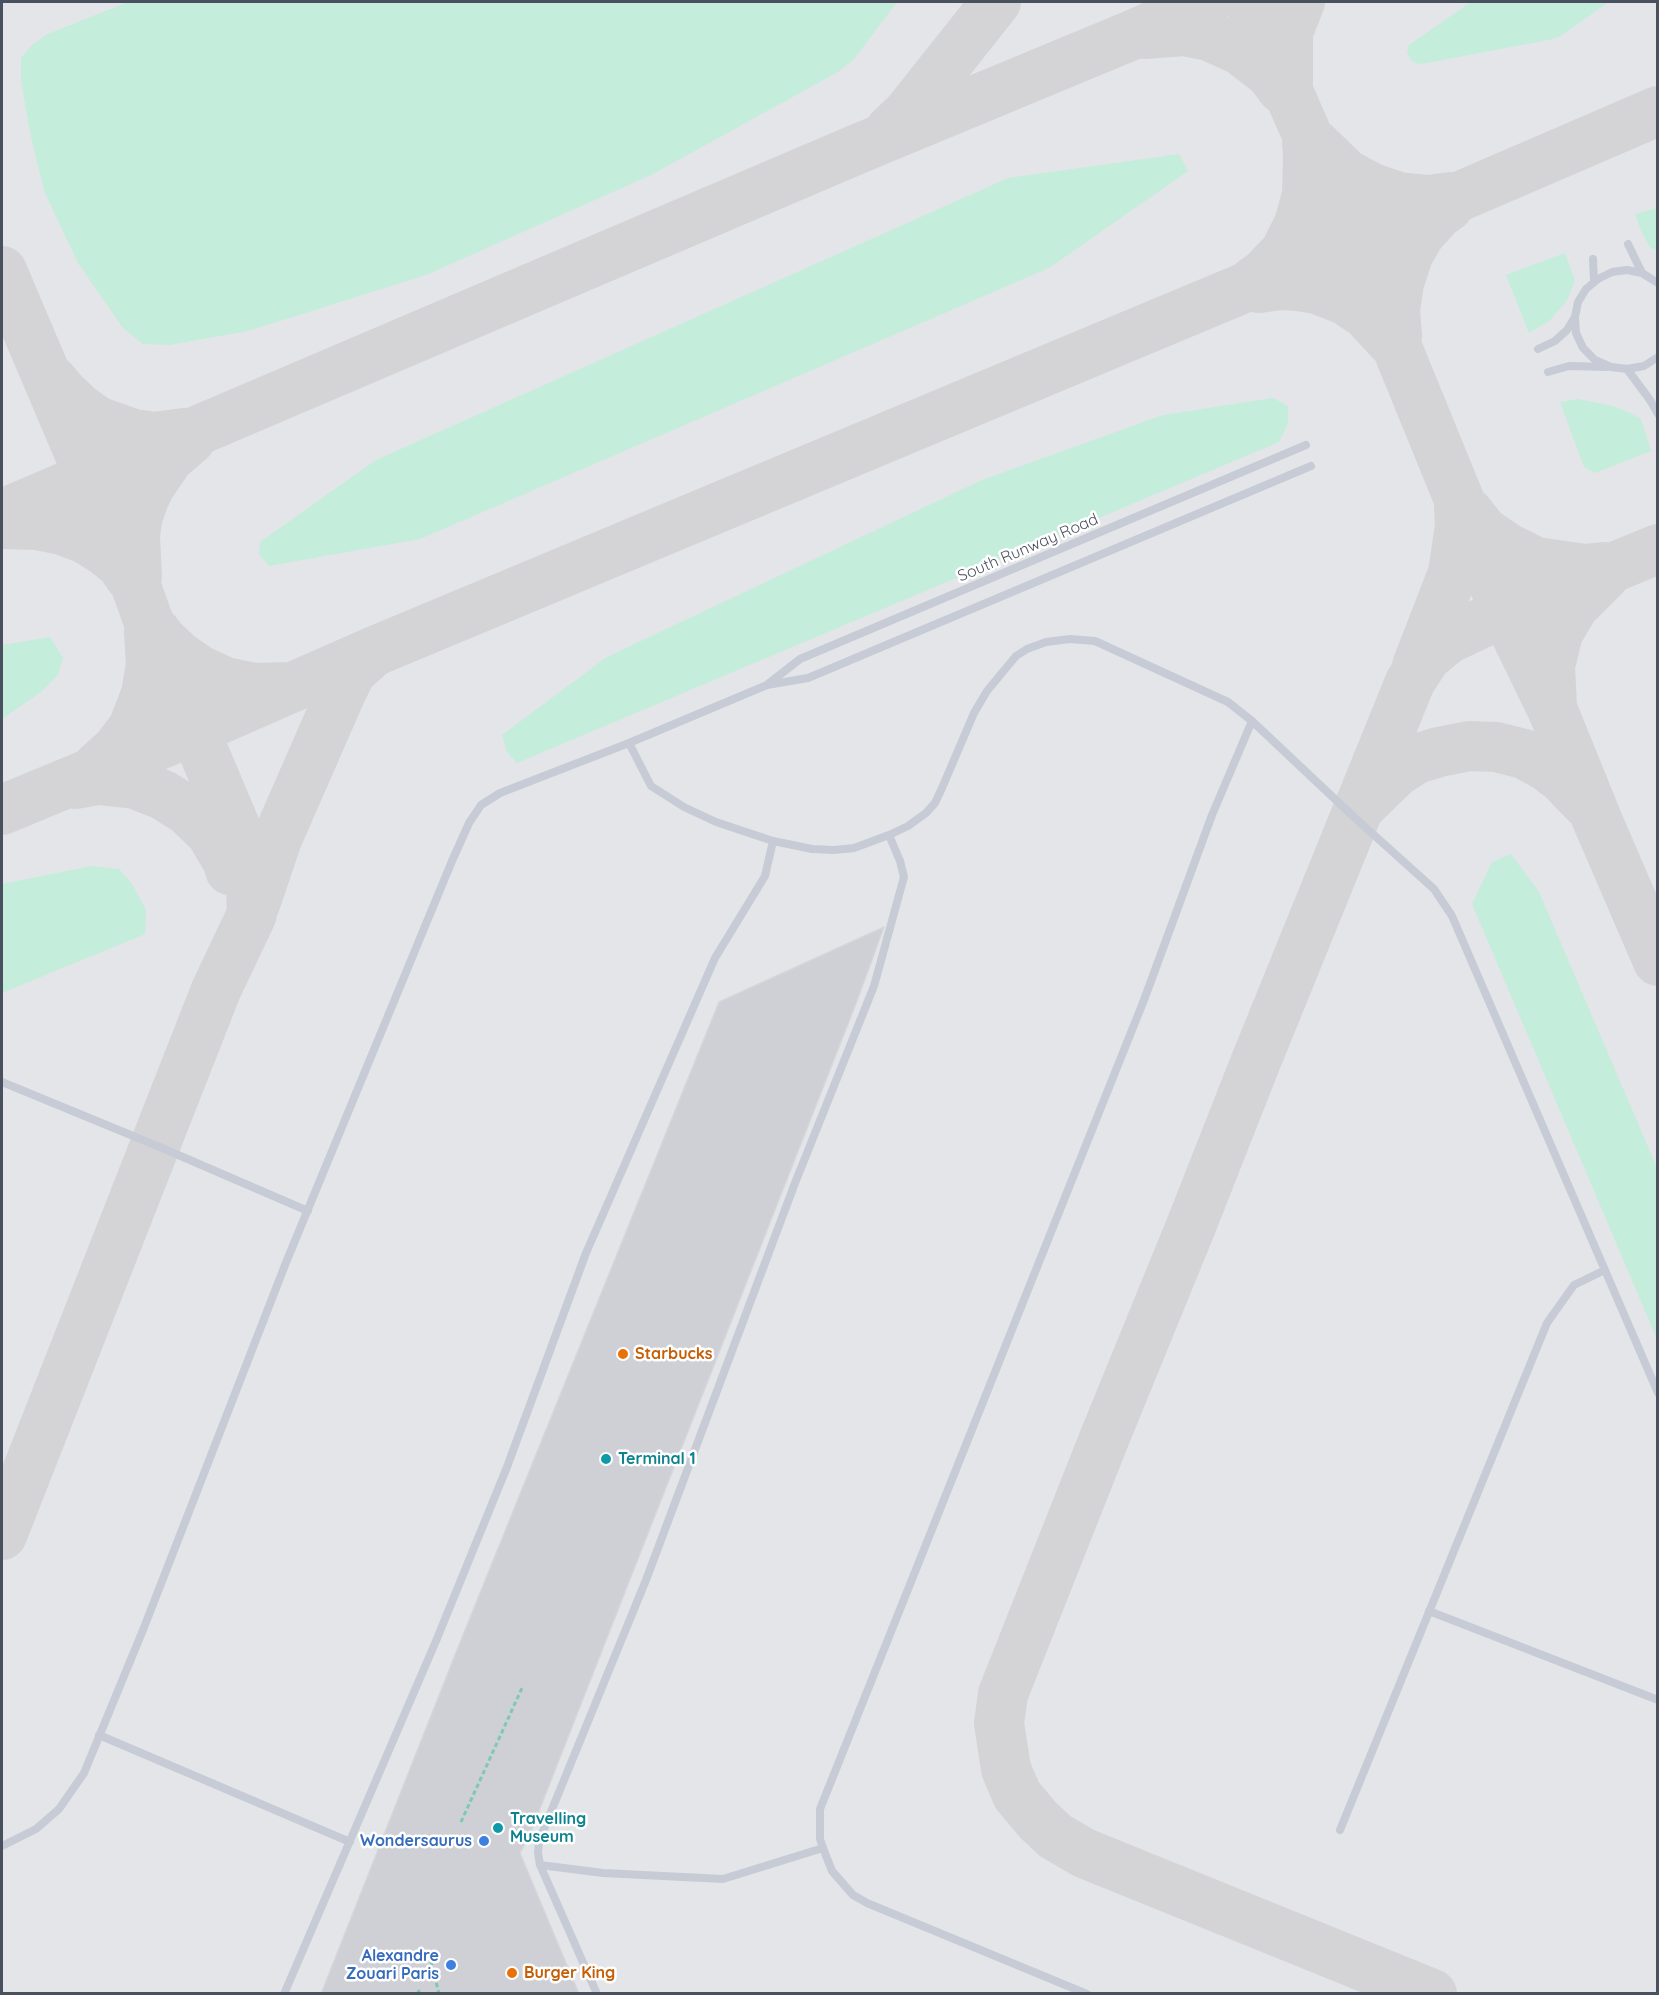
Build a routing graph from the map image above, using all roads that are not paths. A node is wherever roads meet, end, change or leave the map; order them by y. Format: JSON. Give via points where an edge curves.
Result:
{"nodes":[{"id":1,"x":1628,"y":243,"type":"dead end"},
{"id":2,"x":1593,"y":259,"type":"dead end"},
{"id":3,"x":1642,"y":273,"type":"junction"},
{"id":4,"x":1594,"y":281,"type":"junction"},
{"id":5,"x":1657,"y":282,"type":"edge"},
{"id":6,"x":1575,"y":317,"type":"junction"},
{"id":7,"x":1539,"y":349,"type":"dead end"},
{"id":8,"x":1658,"y":357,"type":"edge"},
{"id":9,"x":1611,"y":367,"type":"junction"},
{"id":10,"x":1627,"y":369,"type":"junction"},
{"id":11,"x":1548,"y":372,"type":"dead end"},
{"id":12,"x":1658,"y":414,"type":"edge"},
{"id":13,"x":1306,"y":445,"type":"dead end"},
{"id":14,"x":1311,"y":466,"type":"dead end"},
{"id":15,"x":767,"y":685,"type":"junction"},
{"id":16,"x":1252,"y":721,"type":"junction"},
{"id":17,"x":629,"y":743,"type":"junction"},
{"id":18,"x":889,"y":835,"type":"junction"},
{"id":19,"x":773,"y":841,"type":"junction"},
{"id":20,"x":2,"y":1082,"type":"edge"},
{"id":21,"x":308,"y":1211,"type":"junction"},
{"id":22,"x":1605,"y":1270,"type":"junction"},
{"id":23,"x":1658,"y":1394,"type":"edge"},
{"id":24,"x":1429,"y":1611,"type":"junction"},
{"id":25,"x":1658,"y":1700,"type":"edge"},
{"id":26,"x":99,"y":1735,"type":"junction"},
{"id":27,"x":1340,"y":1830,"type":"dead end"},
{"id":28,"x":350,"y":1842,"type":"junction"},
{"id":29,"x":2,"y":1846,"type":"edge"},
{"id":30,"x":823,"y":1848,"type":"junction"},
{"id":31,"x":540,"y":1865,"type":"junction"},
{"id":32,"x":284,"y":1994,"type":"edge"},
{"id":33,"x":597,"y":1994,"type":"edge"},
{"id":34,"x":1087,"y":1994,"type":"edge"}],
"edges":[{"from":1,"to":3,"type":"lane"},
{"from":2,"to":4,"type":"lane"},
{"from":3,"to":4,"type":"lane","via":[[1612,272]]},
{"from":3,"to":5,"type":"lane"},
{"from":4,"to":6,"type":"lane","via":[[1578,302]]},
{"from":6,"to":7,"type":"lane","via":[[1555,341]]},
{"from":6,"to":9,"type":"lane","via":[[1576,333],[1583,348],[1595,360]]},
{"from":8,"to":10,"type":"lane","via":[[1644,366]]},
{"from":9,"to":10,"type":"lane"},
{"from":9,"to":11,"type":"lane","via":[[1569,366]]},
{"from":10,"to":12,"type":"lane"},
{"from":13,"to":15,"type":"lane","name":"South Runway Road","via":[[800,659]]},
{"from":14,"to":15,"type":"lane","name":"South Runway Road","via":[[808,678]]},
{"from":15,"to":17,"type":"lane","name":"South Runway Road"},
{"from":16,"to":18,"type":"lane","via":[[1228,702],[1095,641],[1046,642],[1016,656],[987,691],[935,803],[908,826]]},
{"from":16,"to":22,"type":"lane","via":[[1434,889],[1452,916]]},
{"from":16,"to":30,"type":"lane","via":[[820,1809]]},
{"from":17,"to":19,"type":"lane","via":[[651,786],[716,822]]},
{"from":17,"to":21,"type":"lane","name":"South Runway Road","via":[[500,793],[481,805],[469,823]]},
{"from":18,"to":19,"type":"lane","via":[[854,848],[834,850]]},
{"from":18,"to":31,"type":"lane","via":[[904,877],[874,986],[646,1580],[539,1841]]},
{"from":19,"to":28,"type":"lane","via":[[765,876],[715,958],[586,1253],[507,1467]]},
{"from":20,"to":21,"type":"lane"},
{"from":21,"to":26,"type":"lane","name":"South Runway Road"},
{"from":22,"to":23,"type":"lane"},
{"from":22,"to":24,"type":"lane","via":[[1574,1285],[1547,1323]]},
{"from":24,"to":25,"type":"lane"},
{"from":24,"to":27,"type":"lane"},
{"from":26,"to":28,"type":"lane"},
{"from":26,"to":29,"type":"lane","name":"South Runway Road","via":[[84,1773],[59,1809],[36,1829]]},
{"from":28,"to":32,"type":"lane"},
{"from":30,"to":31,"type":"lane","via":[[723,1879],[603,1873]]},
{"from":30,"to":34,"type":"lane","via":[[832,1871],[853,1895],[867,1903]]},
{"from":31,"to":33,"type":"lane"}]}
